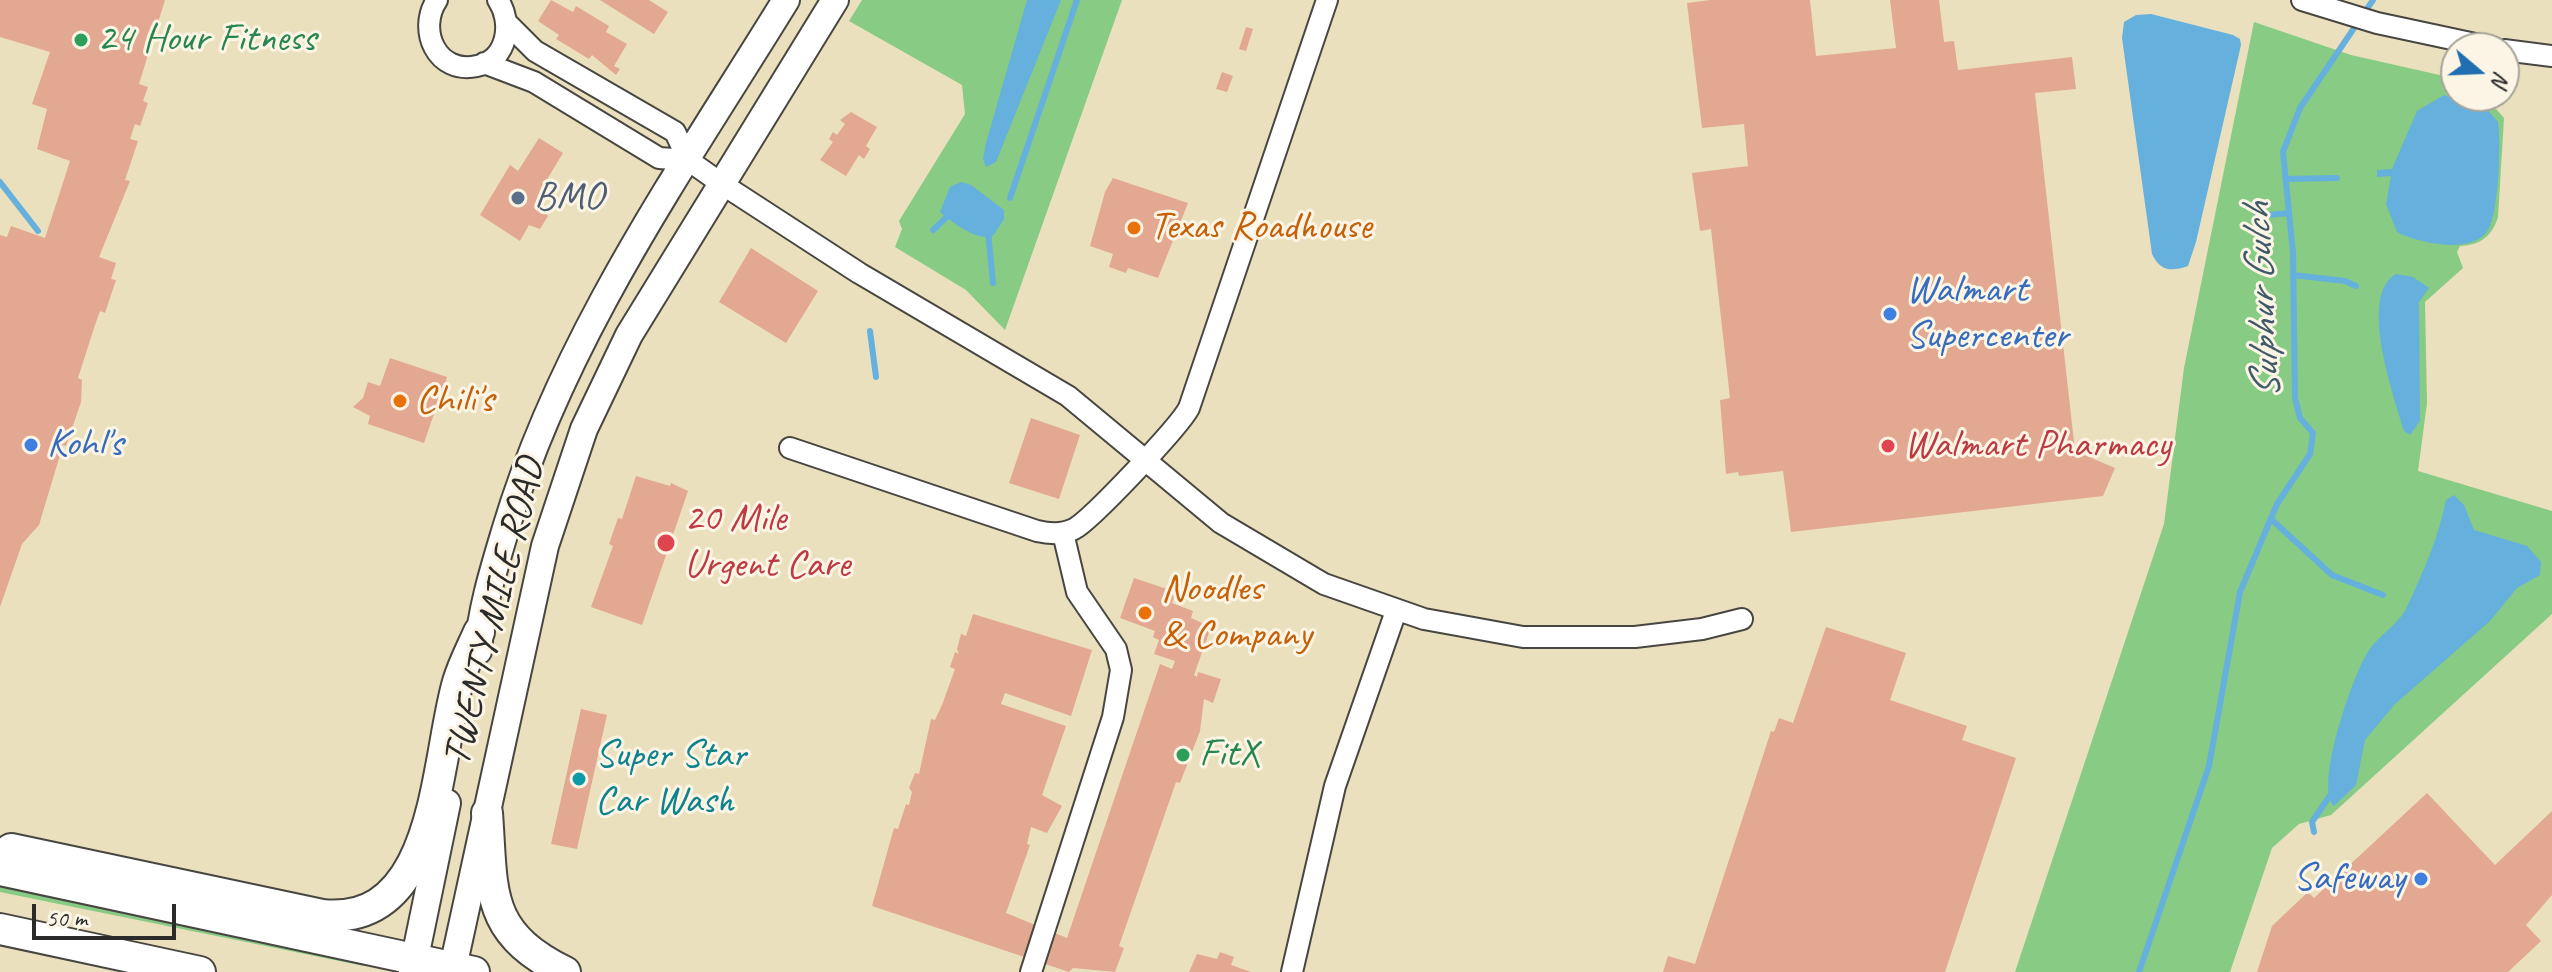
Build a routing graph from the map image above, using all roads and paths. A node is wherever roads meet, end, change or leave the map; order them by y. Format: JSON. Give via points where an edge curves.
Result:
{"nodes":[{"id":1,"x":437,"y":0,"type":"edge"},
{"id":2,"x":498,"y":0,"type":"edge"},
{"id":3,"x":786,"y":0,"type":"edge"},
{"id":4,"x":835,"y":0,"type":"edge"},
{"id":5,"x":1327,"y":0,"type":"edge"},
{"id":6,"x":2302,"y":0,"type":"edge"},
{"id":7,"x":508,"y":24,"type":"junction"},
{"id":8,"x":2440,"y":36,"type":"edge"},
{"id":9,"x":2520,"y":52,"type":"edge"},
{"id":10,"x":2552,"y":56,"type":"edge"},
{"id":11,"x":484,"y":63,"type":"junction"},
{"id":12,"x":688,"y":160,"type":"junction"},
{"id":13,"x":722,"y":184,"type":"junction"},
{"id":14,"x":790,"y":448,"type":"dead end"},
{"id":15,"x":1144,"y":459,"type":"junction"},
{"id":16,"x":1063,"y":533,"type":"junction"},
{"id":17,"x":1396,"y":611,"type":"junction"},
{"id":18,"x":1742,"y":619,"type":"dead end"},
{"id":19,"x":479,"y":632,"type":"junction"},
{"id":20,"x":487,"y":813,"type":"junction"},
{"id":21,"x":0,"y":857,"type":"edge"},
{"id":22,"x":0,"y":870,"type":"edge"},
{"id":23,"x":0,"y":929,"type":"edge"},
{"id":24,"x":414,"y":966,"type":"edge"},
{"id":25,"x":460,"y":971,"type":"edge"},
{"id":26,"x":200,"y":972,"type":"edge"},
{"id":27,"x":565,"y":972,"type":"edge"},
{"id":28,"x":1031,"y":972,"type":"edge"},
{"id":29,"x":1292,"y":972,"type":"edge"}],
"edges":[{"from":1,"to":11,"type":"street","via":[[427,28],[436,51],[455,65]]},
{"from":2,"to":7,"type":"street"},
{"from":3,"to":12,"type":"main road","name":"TWENTY MILE ROAD"},
{"from":4,"to":13,"type":"main road","name":"TWENTY MILE ROAD"},
{"from":5,"to":15,"type":"street","via":[[1189,408]]},
{"from":6,"to":8,"type":"street"},
{"from":7,"to":11,"type":"street","via":[[499,51]]},
{"from":7,"to":12,"type":"street","via":[[535,51],[675,132]]},
{"from":9,"to":10,"type":"street"},
{"from":11,"to":12,"type":"street","via":[[534,82],[659,158]]},
{"from":12,"to":13,"type":"street"},
{"from":12,"to":19,"type":"main road","name":"TWENTY MILE ROAD","via":[[606,294],[545,417],[503,538]]},
{"from":13,"to":15,"type":"street","via":[[859,273],[1068,396]]},
{"from":13,"to":20,"type":"main road","name":"TWENTY MILE ROAD","via":[[629,335],[573,457],[545,546]]},
{"from":14,"to":16,"type":"street","via":[[1013,525]]},
{"from":15,"to":16,"type":"street","via":[[1085,521]]},
{"from":15,"to":17,"type":"street","via":[[1221,523],[1272,556],[1324,584]]},
{"from":16,"to":28,"type":"street","via":[[1077,592],[1116,649],[1121,670],[1113,717]]},
{"from":17,"to":18,"type":"street","via":[[1484,632],[1557,639],[1657,635]]},
{"from":17,"to":29,"type":"street","via":[[1335,786]]},
{"from":19,"to":21,"type":"highway","via":[[458,681],[414,863],[395,891],[366,911],[322,915],[11,849]]},
{"from":19,"to":24,"type":"main road","name":"TWENTY MILE ROAD"},
{"from":20,"to":25,"type":"main road","name":"TWENTY MILE ROAD"},
{"from":20,"to":27,"type":"highway","via":[[492,885],[501,919],[520,945]]},
{"from":22,"to":24,"type":"highway"},
{"from":23,"to":26,"type":"highway"},
{"from":24,"to":25,"type":"highway"}]}
